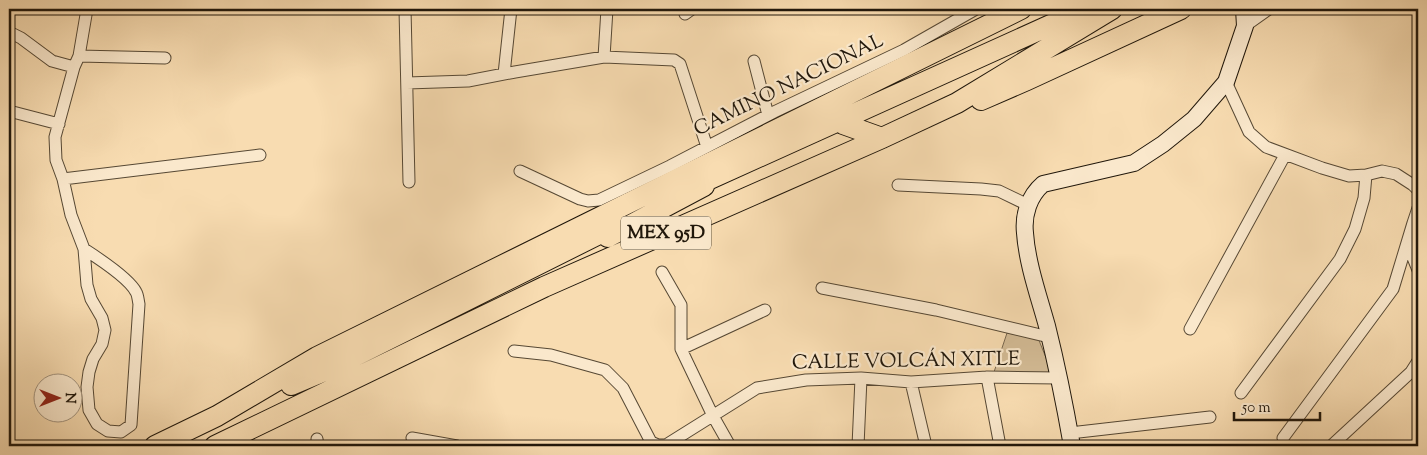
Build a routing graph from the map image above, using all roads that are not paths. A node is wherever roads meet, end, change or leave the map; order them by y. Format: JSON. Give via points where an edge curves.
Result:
{"nodes":[{"id":1,"x":87,"y":9,"type":"edge"},
{"id":2,"x":405,"y":9,"type":"edge"},
{"id":3,"x":510,"y":9,"type":"edge"},
{"id":4,"x":607,"y":9,"type":"edge"},
{"id":5,"x":976,"y":9,"type":"edge"},
{"id":6,"x":1021,"y":9,"type":"edge"},
{"id":7,"x":1086,"y":9,"type":"edge"},
{"id":8,"x":1106,"y":9,"type":"edge"},
{"id":9,"x":1112,"y":9,"type":"edge"},
{"id":10,"x":1181,"y":9,"type":"edge"},
{"id":11,"x":1244,"y":9,"type":"edge"},
{"id":12,"x":1269,"y":9,"type":"edge"},
{"id":13,"x":1245,"y":26,"type":"junction"},
{"id":14,"x":9,"y":32,"type":"edge"},
{"id":15,"x":79,"y":56,"type":"junction"},
{"id":16,"x":604,"y":57,"type":"junction"},
{"id":17,"x":165,"y":58,"type":"dead end"},
{"id":18,"x":754,"y":61,"type":"dead end"},
{"id":19,"x":74,"y":67,"type":"junction"},
{"id":20,"x":504,"y":74,"type":"junction"},
{"id":21,"x":1226,"y":82,"type":"junction"},
{"id":22,"x":407,"y":83,"type":"junction"},
{"id":23,"x":957,"y":103,"type":"junction"},
{"id":24,"x":9,"y":111,"type":"edge"},
{"id":25,"x":768,"y":115,"type":"junction"},
{"id":26,"x":59,"y":124,"type":"junction"},
{"id":27,"x":843,"y":124,"type":"junction"},
{"id":28,"x":882,"y":138,"type":"junction"},
{"id":29,"x":707,"y":147,"type":"junction"},
{"id":30,"x":260,"y":155,"type":"dead end"},
{"id":31,"x":1285,"y":155,"type":"junction"},
{"id":32,"x":520,"y":171,"type":"dead end"},
{"id":33,"x":1366,"y":176,"type":"junction"},
{"id":34,"x":63,"y":179,"type":"junction"},
{"id":35,"x":409,"y":182,"type":"dead end"},
{"id":36,"x":898,"y":185,"type":"dead end"},
{"id":37,"x":1418,"y":190,"type":"edge"},
{"id":38,"x":1028,"y":205,"type":"junction"},
{"id":39,"x":1418,"y":208,"type":"edge"},
{"id":40,"x":1407,"y":243,"type":"junction"},
{"id":41,"x":84,"y":249,"type":"junction"},
{"id":42,"x":1418,"y":270,"type":"edge"},
{"id":43,"x":662,"y":272,"type":"dead end"},
{"id":44,"x":544,"y":287,"type":"junction"},
{"id":45,"x":822,"y":288,"type":"dead end"},
{"id":46,"x":765,"y":310,"type":"dead end"},
{"id":47,"x":1190,"y":329,"type":"dead end"},
{"id":48,"x":1049,"y":336,"type":"junction"},
{"id":49,"x":682,"y":349,"type":"junction"},
{"id":50,"x":514,"y":351,"type":"dead end"},
{"id":51,"x":1418,"y":361,"type":"edge"},
{"id":52,"x":860,"y":378,"type":"junction"},
{"id":53,"x":987,"y":378,"type":"junction"},
{"id":54,"x":1058,"y":378,"type":"junction"},
{"id":55,"x":911,"y":382,"type":"junction"},
{"id":56,"x":1241,"y":393,"type":"dead end"},
{"id":57,"x":217,"y":416,"type":"junction"},
{"id":58,"x":713,"y":416,"type":"junction"},
{"id":59,"x":1210,"y":417,"type":"dead end"},
{"id":60,"x":412,"y":438,"type":"dead end"},
{"id":61,"x":1283,"y":438,"type":"dead end"},
{"id":62,"x":1071,"y":440,"type":"edge"},
{"id":63,"x":155,"y":446,"type":"edge"},
{"id":64,"x":215,"y":446,"type":"edge"},
{"id":65,"x":457,"y":446,"type":"edge"},
{"id":66,"x":730,"y":446,"type":"edge"},
{"id":67,"x":858,"y":446,"type":"edge"},
{"id":68,"x":926,"y":446,"type":"edge"},
{"id":69,"x":1000,"y":446,"type":"edge"},
{"id":70,"x":1331,"y":446,"type":"edge"}],
"edges":[{"from":1,"to":15,"type":"street"},
{"from":2,"to":22,"type":"street"},
{"from":3,"to":20,"type":"street"},
{"from":4,"to":16,"type":"street"},
{"from":5,"to":25,"type":"street","name":"CAMINO NACIONAL","via":[[904,50]]},
{"from":6,"to":57,"type":"highway","number":"MEX 95D","via":[[317,358]]},
{"from":7,"to":57,"type":"highway","via":[[699,184],[328,369]]},
{"from":8,"to":27,"type":"highway"},
{"from":9,"to":23,"type":"highway","number":"MEX 95D"},
{"from":10,"to":23,"type":"highway","via":[[983,100]]},
{"from":11,"to":13,"type":"street"},
{"from":12,"to":13,"type":"street"},
{"from":13,"to":21,"type":"street"},
{"from":14,"to":19,"type":"street","via":[[52,61]]},
{"from":15,"to":17,"type":"street"},
{"from":15,"to":19,"type":"street"},
{"from":16,"to":20,"type":"street"},
{"from":16,"to":29,"type":"street","via":[[674,60],[680,64]]},
{"from":18,"to":25,"type":"street"},
{"from":19,"to":26,"type":"street"},
{"from":20,"to":22,"type":"street","via":[[468,81]]},
{"from":21,"to":31,"type":"street","via":[[1249,132],[1266,147]]},
{"from":21,"to":38,"type":"street","via":[[1194,119],[1134,163],[1043,184]]},
{"from":22,"to":35,"type":"street"},
{"from":23,"to":28,"type":"highway","number":"MEX 95D"},
{"from":24,"to":26,"type":"street"},
{"from":25,"to":29,"type":"street","name":"CAMINO NACIONAL"},
{"from":26,"to":34,"type":"street","via":[[55,137],[56,160]]},
{"from":27,"to":28,"type":"highway"},
{"from":27,"to":44,"type":"highway","via":[[708,183],[608,237],[570,261]]},
{"from":28,"to":44,"type":"highway","number":"MEX 95D"},
{"from":29,"to":32,"type":"street","name":"CAMINO NACIONAL","via":[[599,200],[580,199]]},
{"from":30,"to":34,"type":"street"},
{"from":31,"to":33,"type":"street","via":[[1349,176]]},
{"from":31,"to":47,"type":"street"},
{"from":33,"to":37,"type":"street","via":[[1382,171],[1396,174]]},
{"from":33,"to":56,"type":"street","via":[[1364,198],[1355,229],[1340,259]]},
{"from":34,"to":41,"type":"street","via":[[71,215]]},
{"from":36,"to":38,"type":"street","via":[[999,191]]},
{"from":38,"to":48,"type":"street","via":[[1024,231]]},
{"from":39,"to":40,"type":"street"},
{"from":40,"to":42,"type":"street"},
{"from":40,"to":61,"type":"street","via":[[1394,289]]},
{"from":41,"to":41,"type":"street","via":[[106,262],[137,293],[131,425],[121,432],[108,431],[97,424],[89,410],[89,372],[105,330],[87,285]]},
{"from":43,"to":49,"type":"street","via":[[680,305]]},
{"from":44,"to":64,"type":"highway","number":"MEX 95D"},
{"from":45,"to":48,"type":"street"},
{"from":46,"to":49,"type":"street"},
{"from":48,"to":54,"type":"street"},
{"from":49,"to":58,"type":"street"},
{"from":50,"to":58,"type":"street","name":"CALLE VOLCÁN XITLE","via":[[552,355],[605,370],[623,388],[651,442],[658,445],[666,445]]},
{"from":51,"to":70,"type":"street","via":[[1411,372]]},
{"from":52,"to":55,"type":"street","name":"CALLE VOLCÁN XITLE"},
{"from":52,"to":58,"type":"street","name":"CALLE VOLCÁN XITLE","via":[[806,380],[757,388]]},
{"from":52,"to":67,"type":"street"},
{"from":53,"to":54,"type":"street","name":"CALLE VOLCÁN XITLE"},
{"from":53,"to":55,"type":"street","name":"CALLE VOLCÁN XITLE"},
{"from":53,"to":69,"type":"street"},
{"from":54,"to":62,"type":"street"},
{"from":55,"to":68,"type":"street"},
{"from":57,"to":63,"type":"highway","number":"MEX 95D"},
{"from":58,"to":66,"type":"street"},
{"from":59,"to":62,"type":"street"},
{"from":60,"to":65,"type":"street"}]}
